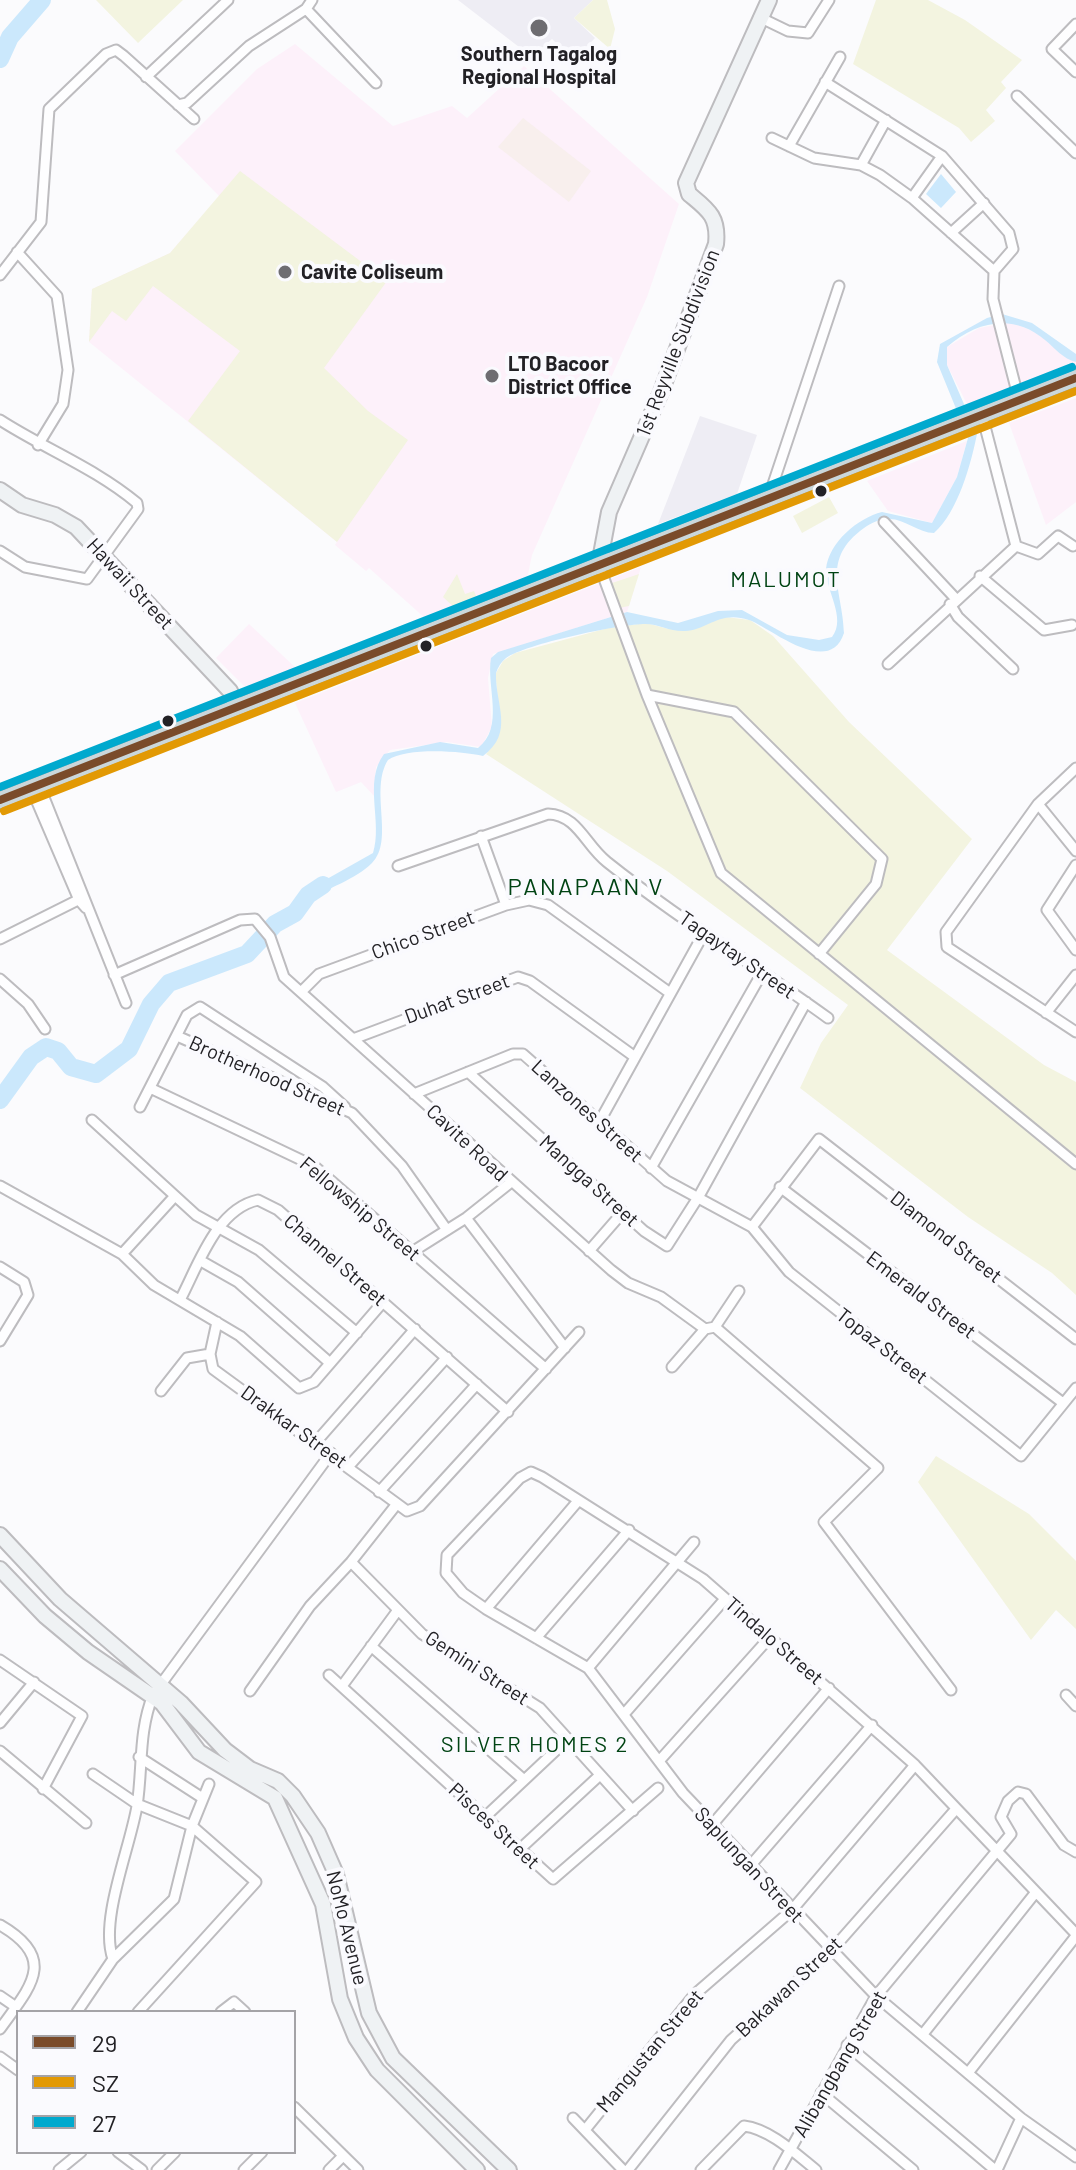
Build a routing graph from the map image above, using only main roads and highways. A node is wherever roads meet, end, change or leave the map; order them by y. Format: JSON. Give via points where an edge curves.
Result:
{"nodes":[{"id":1,"x":769,"y":0,"type":"edge"},
{"id":2,"x":1076,"y":378,"type":"edge"},
{"id":3,"x":0,"y":490,"type":"edge"},
{"id":4,"x":599,"y":565,"type":"junction"},
{"id":5,"x":236,"y":707,"type":"junction"},
{"id":6,"x":0,"y":800,"type":"edge"},
{"id":7,"x":0,"y":1535,"type":"edge"},
{"id":8,"x":0,"y":1569,"type":"edge"},
{"id":9,"x":157,"y":1690,"type":"junction"},
{"id":10,"x":477,"y":2170,"type":"edge"},
{"id":11,"x":509,"y":2170,"type":"edge"}],
"edges":[{"from":1,"to":4,"type":"main road","name":"1st Reyville Subdivision","via":[[686,183],[689,194],[715,219],[716,244],[609,512]]},
{"from":2,"to":4,"type":"highway"},
{"from":3,"to":5,"type":"main road","name":"Hawaii Street","via":[[28,508],[72,524],[230,691]]},
{"from":4,"to":5,"type":"highway"},
{"from":5,"to":6,"type":"highway"},
{"from":7,"to":9,"type":"main road","name":"NoMo Avenue"},
{"from":8,"to":9,"type":"main road","name":"NoMo Avenue","via":[[88,1652]]},
{"from":9,"to":10,"type":"main road","name":"NoMo Avenue","via":[[199,1752],[275,1798],[323,1904],[340,1999],[356,2038],[398,2094]]},
{"from":9,"to":11,"type":"main road","name":"NoMo Avenue","via":[[234,1758],[278,1781],[293,1796],[318,1833],[336,1874],[362,1992],[381,2041]]}]}
